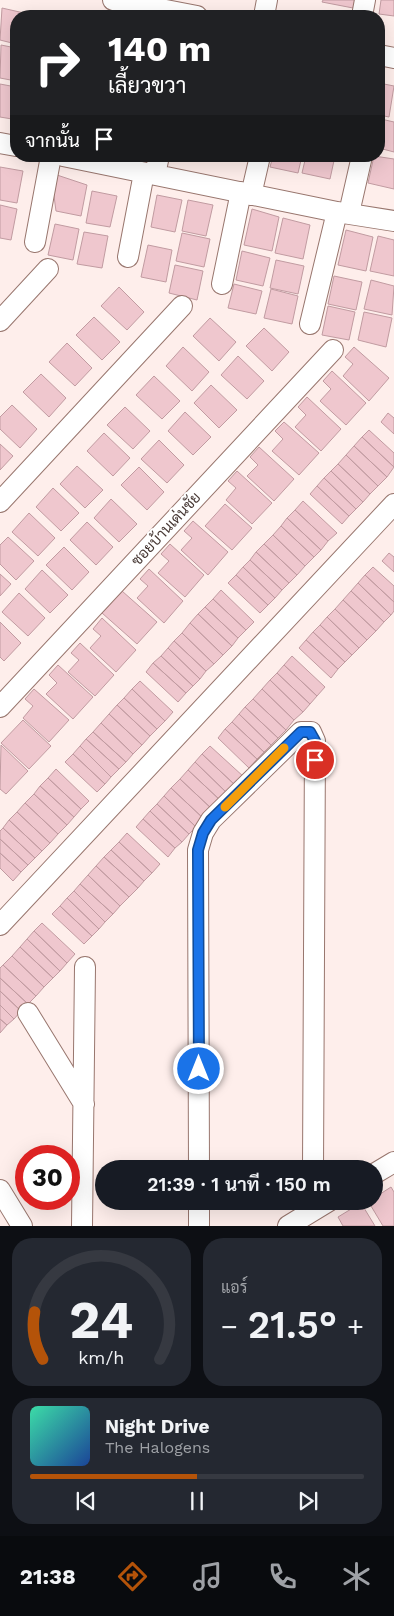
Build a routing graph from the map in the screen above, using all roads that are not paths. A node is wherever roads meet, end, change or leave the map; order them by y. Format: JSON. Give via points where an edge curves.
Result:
{"nodes":[{"id":1,"x":113,"y":0,"type":"edge"},
{"id":2,"x":165,"y":5,"type":"edge"},
{"id":3,"x":180,"y":10,"type":"edge"},
{"id":4,"x":50,"y":162,"type":"edge"},
{"id":5,"x":108,"y":162,"type":"edge"},
{"id":6,"x":258,"y":162,"type":"edge"},
{"id":7,"x":360,"y":162,"type":"edge"},
{"id":8,"x":152,"y":168,"type":"edge"},
{"id":9,"x":246,"y":194,"type":"junction"},
{"id":10,"x":343,"y":213,"type":"junction"},
{"id":11,"x":394,"y":221,"type":"edge"},
{"id":12,"x":35,"y":242,"type":"dead end"},
{"id":13,"x":128,"y":258,"type":"dead end"},
{"id":14,"x":48,"y":269,"type":"dead end"},
{"id":15,"x":222,"y":284,"type":"dead end"},
{"id":16,"x":182,"y":306,"type":"dead end"},
{"id":17,"x":0,"y":321,"type":"edge"},
{"id":18,"x":310,"y":324,"type":"dead end"},
{"id":19,"x":333,"y":350,"type":"dead end"},
{"id":20,"x":0,"y":502,"type":"edge"},
{"id":21,"x":394,"y":504,"type":"edge"},
{"id":22,"x":0,"y":707,"type":"edge"},
{"id":23,"x":0,"y":926,"type":"edge"},
{"id":24,"x":86,"y":967,"type":"dead end"},
{"id":25,"x":28,"y":1013,"type":"dead end"},
{"id":26,"x":84,"y":1104,"type":"junction"},
{"id":27,"x":199,"y":1160,"type":"edge"},
{"id":28,"x":313,"y":1160,"type":"edge"},
{"id":29,"x":394,"y":1162,"type":"edge"},
{"id":30,"x":383,"y":1169,"type":"edge"},
{"id":31,"x":0,"y":1190,"type":"edge"},
{"id":32,"x":199,"y":1210,"type":"edge"},
{"id":33,"x":312,"y":1210,"type":"edge"},
{"id":34,"x":22,"y":1226,"type":"edge"},
{"id":35,"x":82,"y":1226,"type":"edge"},
{"id":36,"x":199,"y":1226,"type":"edge"},
{"id":37,"x":288,"y":1226,"type":"edge"}],
"edges":[{"from":1,"to":2,"type":"street"},
{"from":2,"to":3,"type":"street"},
{"from":4,"to":12,"type":"street"},
{"from":5,"to":8,"type":"street"},
{"from":6,"to":9,"type":"street"},
{"from":7,"to":10,"type":"street"},
{"from":8,"to":9,"type":"street"},
{"from":8,"to":13,"type":"street"},
{"from":9,"to":10,"type":"street"},
{"from":9,"to":15,"type":"street"},
{"from":10,"to":11,"type":"street"},
{"from":10,"to":18,"type":"street"},
{"from":14,"to":17,"type":"street"},
{"from":16,"to":20,"type":"street"},
{"from":19,"to":22,"type":"street","name":"ซอยบ้านเด่นชัย"},
{"from":21,"to":23,"type":"street"},
{"from":24,"to":26,"type":"street"},
{"from":25,"to":26,"type":"street"},
{"from":26,"to":35,"type":"street"},
{"from":27,"to":28,"type":"street","via":[[198,850],[211,820],[305,731],[310,732],[315,741]]},
{"from":29,"to":30,"type":"street"},
{"from":31,"to":34,"type":"street"},
{"from":32,"to":36,"type":"street"},
{"from":33,"to":37,"type":"street"}]}
